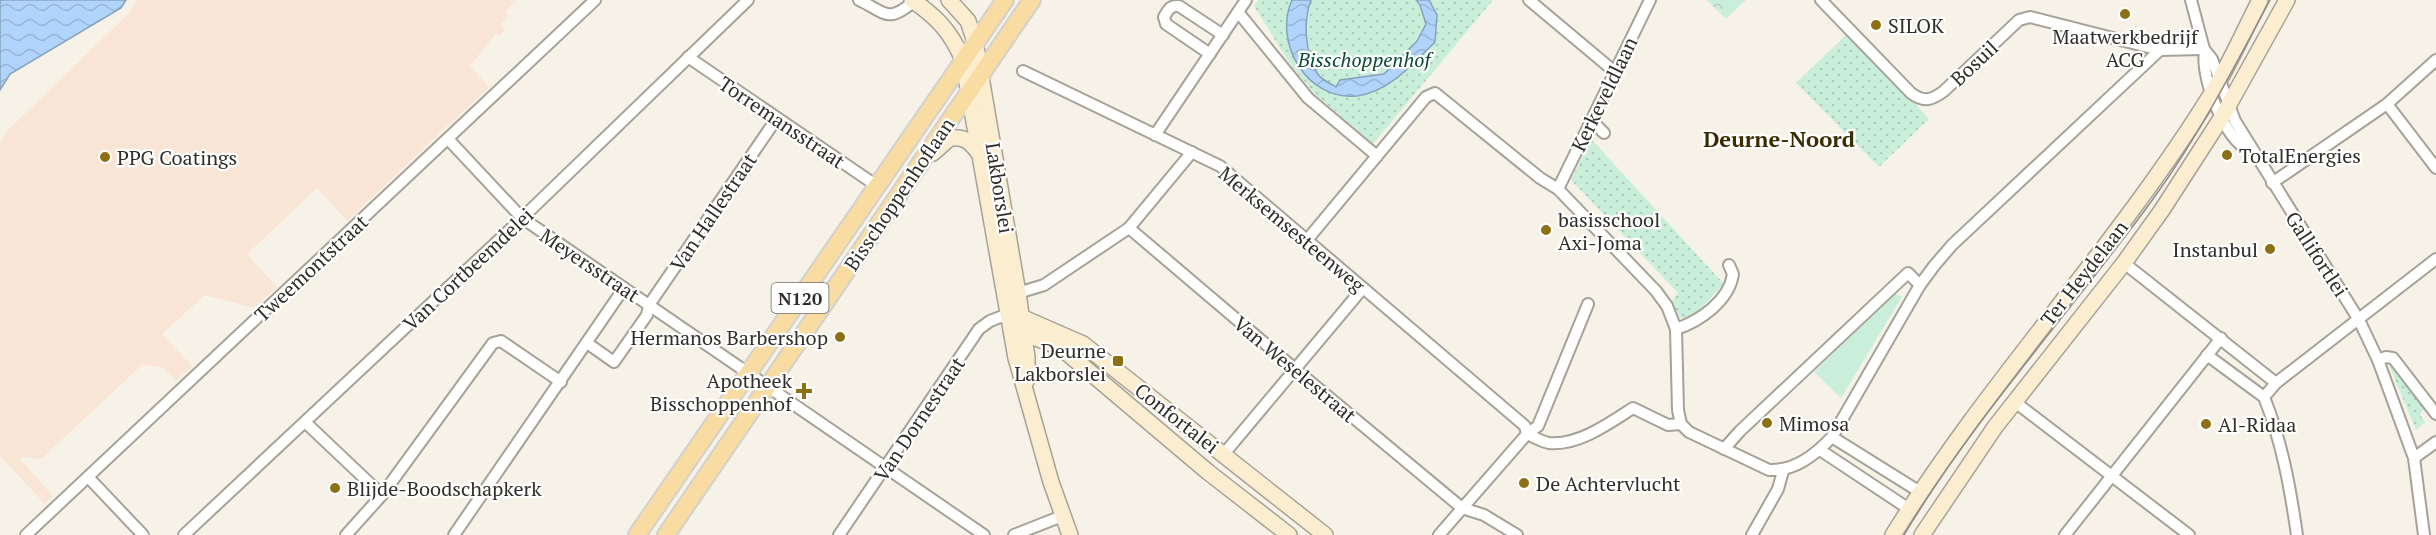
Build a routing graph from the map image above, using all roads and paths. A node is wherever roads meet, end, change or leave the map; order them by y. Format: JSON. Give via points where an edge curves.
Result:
{"nodes":[{"id":1,"x":595,"y":0,"type":"edge"},
{"id":2,"x":748,"y":0,"type":"edge"},
{"id":3,"x":859,"y":0,"type":"edge"},
{"id":4,"x":949,"y":0,"type":"edge"},
{"id":5,"x":1005,"y":0,"type":"edge"},
{"id":6,"x":1032,"y":0,"type":"edge"},
{"id":7,"x":1246,"y":0,"type":"edge"},
{"id":8,"x":1529,"y":0,"type":"edge"},
{"id":9,"x":1650,"y":0,"type":"edge"},
{"id":10,"x":1821,"y":0,"type":"edge"},
{"id":11,"x":2191,"y":0,"type":"edge"},
{"id":12,"x":2260,"y":0,"type":"edge"},
{"id":13,"x":2287,"y":0,"type":"edge"},
{"id":14,"x":913,"y":1,"type":"edge"},
{"id":15,"x":1238,"y":12,"type":"junction"},
{"id":16,"x":1223,"y":34,"type":"junction"},
{"id":17,"x":975,"y":42,"type":"junction"},
{"id":18,"x":2160,"y":50,"type":"junction"},
{"id":19,"x":2205,"y":50,"type":"junction"},
{"id":20,"x":1210,"y":54,"type":"junction"},
{"id":21,"x":688,"y":57,"type":"junction"},
{"id":22,"x":963,"y":60,"type":"junction"},
{"id":23,"x":2436,"y":60,"type":"edge"},
{"id":24,"x":1023,"y":71,"type":"dead end"},
{"id":25,"x":1615,"y":72,"type":"junction"},
{"id":26,"x":981,"y":76,"type":"junction"},
{"id":27,"x":2216,"y":86,"type":"junction"},
{"id":28,"x":969,"y":93,"type":"junction"},
{"id":29,"x":2387,"y":104,"type":"junction"},
{"id":30,"x":2225,"y":111,"type":"junction"},
{"id":31,"x":777,"y":118,"type":"junction"},
{"id":32,"x":1591,"y":120,"type":"junction"},
{"id":33,"x":1604,"y":133,"type":"dead end"},
{"id":34,"x":1155,"y":135,"type":"junction"},
{"id":35,"x":448,"y":139,"type":"junction"},
{"id":36,"x":978,"y":152,"type":"junction"},
{"id":37,"x":1192,"y":152,"type":"junction"},
{"id":38,"x":1377,"y":156,"type":"junction"},
{"id":39,"x":921,"y":161,"type":"junction"},
{"id":40,"x":2436,"y":168,"type":"edge"},
{"id":41,"x":1000,"y":183,"type":"junction"},
{"id":42,"x":2272,"y":183,"type":"junction"},
{"id":43,"x":984,"y":185,"type":"junction"},
{"id":44,"x":877,"y":186,"type":"junction"},
{"id":45,"x":1558,"y":189,"type":"junction"},
{"id":46,"x":522,"y":218,"type":"junction"},
{"id":47,"x":1129,"y":228,"type":"junction"},
{"id":48,"x":1307,"y":240,"type":"junction"},
{"id":49,"x":2436,"y":259,"type":"edge"},
{"id":50,"x":2124,"y":263,"type":"junction"},
{"id":51,"x":1728,"y":266,"type":"dead end"},
{"id":52,"x":1920,"y":285,"type":"junction"},
{"id":53,"x":624,"y":288,"type":"junction"},
{"id":54,"x":1363,"y":288,"type":"junction"},
{"id":55,"x":1018,"y":293,"type":"junction"},
{"id":56,"x":1588,"y":304,"type":"dead end"},
{"id":57,"x":649,"y":305,"type":"junction"},
{"id":58,"x":2359,"y":320,"type":"junction"},
{"id":59,"x":1016,"y":323,"type":"junction"},
{"id":60,"x":1676,"y":329,"type":"junction"},
{"id":61,"x":2221,"y":338,"type":"junction"},
{"id":62,"x":587,"y":343,"type":"junction"},
{"id":63,"x":1066,"y":344,"type":"junction"},
{"id":64,"x":2207,"y":355,"type":"junction"},
{"id":65,"x":2378,"y":360,"type":"junction"},
{"id":66,"x":1295,"y":369,"type":"junction"},
{"id":67,"x":748,"y":374,"type":"junction"},
{"id":68,"x":561,"y":382,"type":"junction"},
{"id":69,"x":2276,"y":382,"type":"junction"},
{"id":70,"x":768,"y":388,"type":"junction"},
{"id":71,"x":2264,"y":397,"type":"junction"},
{"id":72,"x":2015,"y":402,"type":"junction"},
{"id":73,"x":2436,"y":414,"type":"edge"},
{"id":74,"x":305,"y":422,"type":"junction"},
{"id":75,"x":1681,"y":424,"type":"junction"},
{"id":76,"x":1527,"y":434,"type":"junction"},
{"id":77,"x":1832,"y":437,"type":"junction"},
{"id":78,"x":2436,"y":442,"type":"edge"},
{"id":79,"x":1724,"y":449,"type":"junction"},
{"id":80,"x":1820,"y":450,"type":"junction"},
{"id":81,"x":1223,"y":455,"type":"junction"},
{"id":82,"x":2414,"y":458,"type":"junction"},
{"id":83,"x":885,"y":468,"type":"junction"},
{"id":84,"x":1783,"y":471,"type":"junction"},
{"id":85,"x":88,"y":477,"type":"junction"},
{"id":86,"x":2112,"y":477,"type":"junction"},
{"id":87,"x":1920,"y":492,"type":"junction"},
{"id":88,"x":382,"y":495,"type":"junction"},
{"id":89,"x":1462,"y":508,"type":"junction"},
{"id":90,"x":1908,"y":509,"type":"junction"},
{"id":91,"x":1059,"y":517,"type":"junction"},
{"id":92,"x":26,"y":535,"type":"edge"},
{"id":93,"x":143,"y":535,"type":"edge"},
{"id":94,"x":184,"y":535,"type":"edge"},
{"id":95,"x":346,"y":535,"type":"edge"},
{"id":96,"x":454,"y":535,"type":"edge"},
{"id":97,"x":637,"y":535,"type":"edge"},
{"id":98,"x":666,"y":535,"type":"edge"},
{"id":99,"x":839,"y":535,"type":"edge"},
{"id":100,"x":984,"y":535,"type":"edge"},
{"id":101,"x":1014,"y":535,"type":"edge"},
{"id":102,"x":1070,"y":535,"type":"edge"},
{"id":103,"x":1289,"y":535,"type":"edge"},
{"id":104,"x":1325,"y":535,"type":"edge"},
{"id":105,"x":1439,"y":535,"type":"edge"},
{"id":106,"x":1517,"y":535,"type":"edge"},
{"id":107,"x":1752,"y":535,"type":"edge"},
{"id":108,"x":1893,"y":535,"type":"edge"},
{"id":109,"x":1922,"y":535,"type":"edge"},
{"id":110,"x":2065,"y":535,"type":"edge"},
{"id":111,"x":2188,"y":535,"type":"edge"},
{"id":112,"x":2297,"y":535,"type":"edge"},
{"id":113,"x":2424,"y":535,"type":"edge"}],
"edges":[{"from":1,"to":35,"type":"street","name":"Tweemontstraat"},
{"from":2,"to":21,"type":"street","name":"Van Cortbeemdelei"},
{"from":3,"to":14,"type":"street","via":[[891,16]]},
{"from":4,"to":17,"type":"street","via":[[968,21]]},
{"from":5,"to":17,"type":"main road","name":"Bisschoppenhoflaan","number":"N120"},
{"from":6,"to":26,"type":"main road","name":"Bisschoppenhoflaan","number":"N120"},
{"from":7,"to":15,"type":"street"},
{"from":8,"to":25,"type":"street"},
{"from":9,"to":25,"type":"street","name":"Kerkeveldlaan"},
{"from":10,"to":18,"type":"street","name":"Bosuil","via":[[1911,93],[1925,100],[1944,91],[2019,20],[2030,17]]},
{"from":11,"to":19,"type":"street","name":"Gallifortlei"},
{"from":12,"to":27,"type":"street","name":"Ter Heydelaan"},
{"from":13,"to":30,"type":"street","name":"Ter Heydelaan"},
{"from":14,"to":22,"type":"street","via":[[950,33]]},
{"from":15,"to":16,"type":"street"},
{"from":15,"to":38,"type":"street","via":[[1308,98]]},
{"from":16,"to":20,"type":"street"},
{"from":16,"to":20,"type":"street","via":[[1179,6],[1168,9],[1166,24]]},
{"from":17,"to":22,"type":"main road","name":"Bisschoppenhoflaan","number":"N120"},
{"from":17,"to":26,"type":"street","name":"Lakborslei"},
{"from":18,"to":19,"type":"street","name":"Bosuil"},
{"from":18,"to":52,"type":"street","via":[[1952,245]]},
{"from":19,"to":27,"type":"street","name":"Gallifortlei","via":[[2212,59]]},
{"from":20,"to":34,"type":"street"},
{"from":21,"to":31,"type":"street","name":"Torremansstraat"},
{"from":21,"to":46,"type":"street","name":"Van Cortbeemdelei"},
{"from":22,"to":28,"type":"street"},
{"from":22,"to":44,"type":"main road","name":"Bisschoppenhoflaan","number":"N120"},
{"from":23,"to":29,"type":"street"},
{"from":24,"to":34,"type":"street","name":"Merksemsesteenweg"},
{"from":25,"to":32,"type":"street","name":"Kerkeveldlaan"},
{"from":26,"to":28,"type":"main road","name":"Bisschoppenhoflaan","number":"N120"},
{"from":26,"to":41,"type":"street","name":"Lakborslei"},
{"from":27,"to":30,"type":"street","name":"Gallifortlei"},
{"from":27,"to":87,"type":"street","name":"Ter Heydelaan","via":[[2123,223]]},
{"from":28,"to":36,"type":"street","name":"Lakborslei"},
{"from":28,"to":39,"type":"main road","name":"Bisschoppenhoflaan","number":"N120"},
{"from":29,"to":40,"type":"street"},
{"from":29,"to":42,"type":"street"},
{"from":30,"to":42,"type":"street","name":"Gallifortlei","via":[[2237,140],[2252,151]]},
{"from":30,"to":50,"type":"street","name":"Ter Heydelaan"},
{"from":31,"to":44,"type":"street","name":"Torremansstraat"},
{"from":31,"to":57,"type":"street","name":"Van Hallestraat"},
{"from":32,"to":33,"type":"street"},
{"from":32,"to":45,"type":"street","name":"Kerkeveldlaan"},
{"from":34,"to":37,"type":"street","name":"Merksemsesteenweg"},
{"from":35,"to":46,"type":"street","name":"Meyersstraat"},
{"from":35,"to":85,"type":"street","name":"Tweemontstraat"},
{"from":36,"to":39,"type":"street","name":"Lakborslei","via":[[965,138],[950,138]]},
{"from":36,"to":43,"type":"street","name":"Lakborslei"},
{"from":37,"to":47,"type":"street"},
{"from":37,"to":48,"type":"street","name":"Merksemsesteenweg","via":[[1220,166]]},
{"from":38,"to":45,"type":"street","via":[[1426,97],[1434,93]]},
{"from":38,"to":48,"type":"street"},
{"from":39,"to":70,"type":"main road","name":"Bisschoppenhoflaan","number":"N120"},
{"from":41,"to":43,"type":"street"},
{"from":41,"to":55,"type":"street","name":"Lakborslei"},
{"from":42,"to":58,"type":"street","name":"Gallifortlei"},
{"from":43,"to":59,"type":"street","name":"Lakborslei"},
{"from":44,"to":67,"type":"main road","name":"Bisschoppenhoflaan","number":"N120"},
{"from":45,"to":60,"type":"street","via":[[1656,291]]},
{"from":46,"to":53,"type":"street","name":"Meyersstraat"},
{"from":46,"to":74,"type":"street","name":"Van Cortbeemdelei"},
{"from":47,"to":55,"type":"street","via":[[1044,285]]},
{"from":47,"to":66,"type":"street","name":"Van Weselestraat"},
{"from":48,"to":54,"type":"street","name":"Merksemsesteenweg"},
{"from":49,"to":58,"type":"street"},
{"from":50,"to":61,"type":"street"},
{"from":50,"to":72,"type":"street","name":"Ter Heydelaan"},
{"from":51,"to":60,"type":"street","via":[[1733,274],[1727,292],[1700,318]]},
{"from":52,"to":77,"type":"street"},
{"from":52,"to":79,"type":"street","via":[[1908,273]]},
{"from":53,"to":57,"type":"street","name":"Meyersstraat"},
{"from":53,"to":62,"type":"street"},
{"from":54,"to":66,"type":"street"},
{"from":54,"to":76,"type":"street","name":"Merksemsesteenweg","via":[[1525,426]]},
{"from":55,"to":59,"type":"street","name":"Lakborslei"},
{"from":56,"to":76,"type":"street","via":[[1538,426]]},
{"from":57,"to":62,"type":"street","name":"Van Hallestraat","via":[[614,362]]},
{"from":57,"to":67,"type":"street","name":"Meyersstraat"},
{"from":58,"to":65,"type":"street","name":"Gallifortlei"},
{"from":58,"to":69,"type":"street"},
{"from":59,"to":63,"type":"street","name":"Confortalei","via":[[1038,338]]},
{"from":59,"to":83,"type":"street","name":"Van Dornestraat","via":[[990,321],[980,329]]},
{"from":59,"to":91,"type":"street","name":"Lakborslei","via":[[1027,357],[1027,395]]},
{"from":60,"to":75,"type":"street"},
{"from":61,"to":64,"type":"street"},
{"from":61,"to":69,"type":"street"},
{"from":62,"to":68,"type":"street"},
{"from":63,"to":81,"type":"street","name":"Confortalei","via":[[1083,344]]},
{"from":63,"to":103,"type":"street","name":"Confortalei","via":[[1201,466]]},
{"from":64,"to":71,"type":"street"},
{"from":64,"to":86,"type":"street"},
{"from":65,"to":73,"type":"street","via":[[2393,358]]},
{"from":65,"to":82,"type":"street","name":"Gallifortlei"},
{"from":66,"to":81,"type":"street"},
{"from":66,"to":89,"type":"street","name":"Van Weselestraat"},
{"from":67,"to":70,"type":"street"},
{"from":67,"to":97,"type":"main road","name":"Bisschoppenhoflaan","number":"N120"},
{"from":68,"to":88,"type":"street","via":[[501,341],[493,343]]},
{"from":68,"to":96,"type":"street"},
{"from":69,"to":71,"type":"street"},
{"from":70,"to":83,"type":"street"},
{"from":70,"to":98,"type":"main road","name":"Bisschoppenhoflaan","number":"N120"},
{"from":71,"to":112,"type":"street","via":[[2276,427]]},
{"from":72,"to":86,"type":"street"},
{"from":72,"to":109,"type":"street","name":"Ter Heydelaan"},
{"from":74,"to":88,"type":"street"},
{"from":74,"to":94,"type":"street","name":"Van Cortbeemdelei"},
{"from":75,"to":76,"type":"street","via":[[1668,425],[1633,408],[1594,434],[1566,441],[1549,443]]},
{"from":75,"to":79,"type":"street"},
{"from":76,"to":89,"type":"street"},
{"from":77,"to":80,"type":"street"},
{"from":77,"to":87,"type":"street"},
{"from":78,"to":82,"type":"street"},
{"from":79,"to":84,"type":"street","via":[[1757,466]]},
{"from":80,"to":84,"type":"street"},
{"from":80,"to":90,"type":"street"},
{"from":81,"to":104,"type":"street","name":"Confortalei"},
{"from":82,"to":113,"type":"street","name":"Gallifortlei"},
{"from":83,"to":99,"type":"street","name":"Van Dornestraat"},
{"from":83,"to":100,"type":"street"},
{"from":84,"to":107,"type":"street","via":[[1778,489]]},
{"from":85,"to":92,"type":"street","name":"Tweemontstraat"},
{"from":85,"to":93,"type":"street"},
{"from":86,"to":110,"type":"street"},
{"from":86,"to":111,"type":"street"},
{"from":87,"to":90,"type":"street","name":"Ter Heydelaan"},
{"from":88,"to":95,"type":"street"},
{"from":89,"to":105,"type":"street"},
{"from":89,"to":106,"type":"street","name":"Van Weselestraat","via":[[1484,515]]},
{"from":90,"to":108,"type":"street","name":"Ter Heydelaan"},
{"from":91,"to":101,"type":"street"},
{"from":91,"to":102,"type":"street","name":"Lakborslei"}]}
